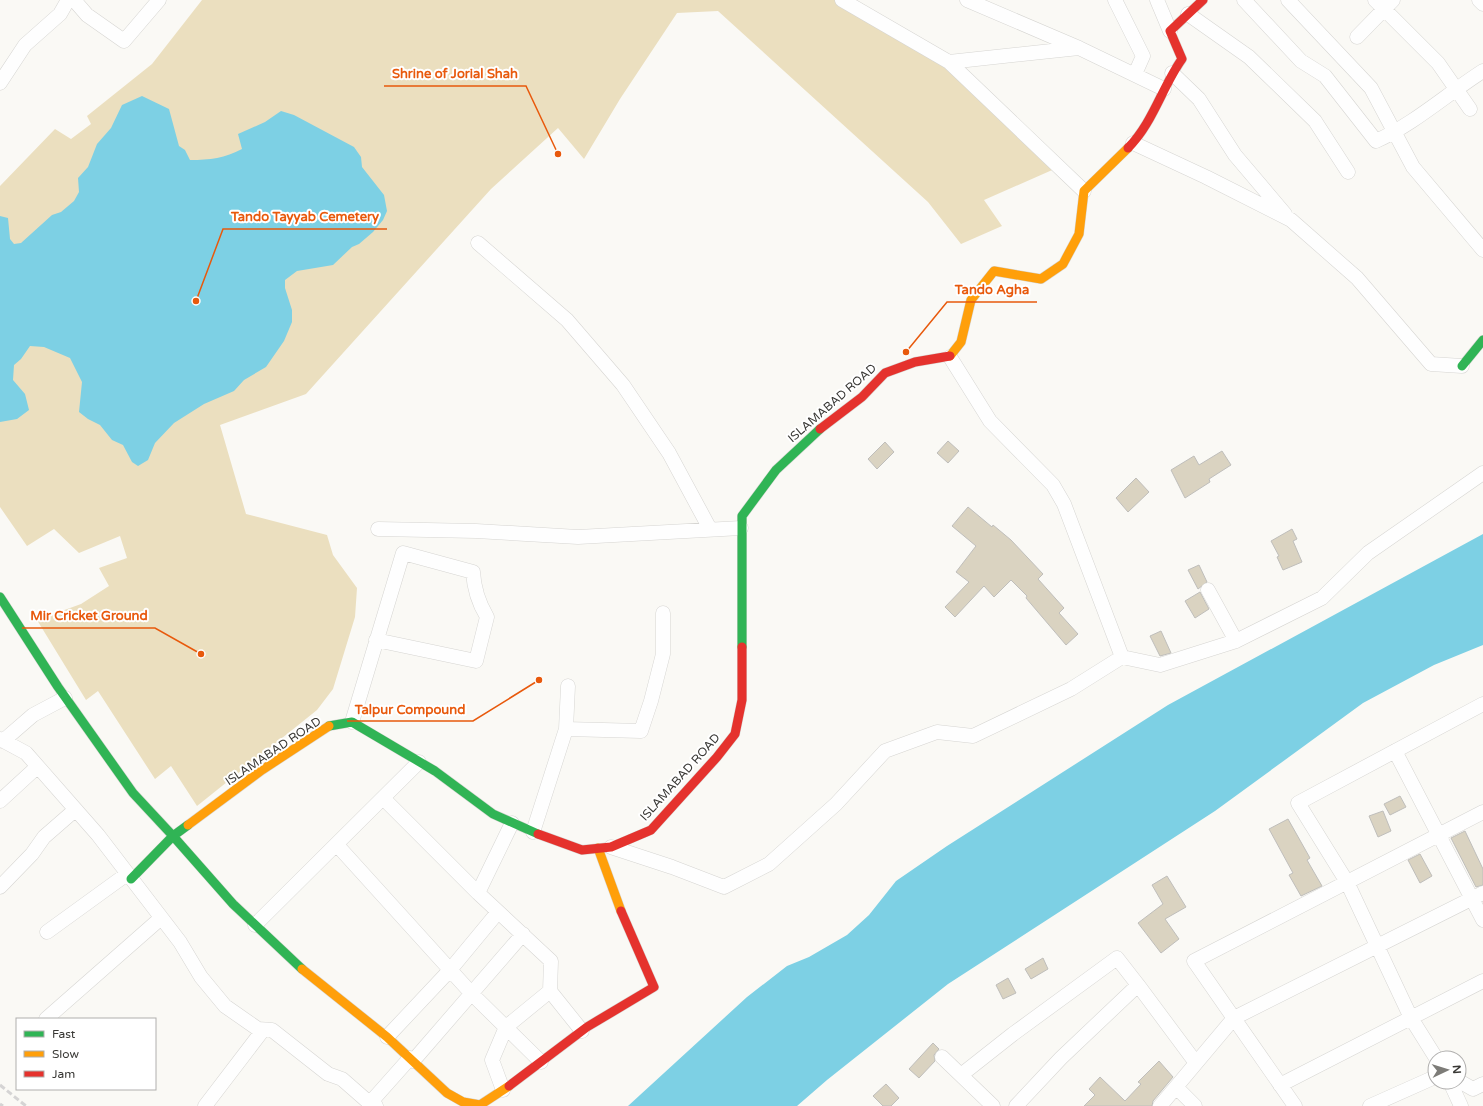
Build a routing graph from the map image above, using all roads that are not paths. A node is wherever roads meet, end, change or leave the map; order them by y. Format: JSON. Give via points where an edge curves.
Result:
{"nodes":[{"id":1,"x":68,"y":0,"type":"edge"},
{"id":2,"x":74,"y":0,"type":"edge"},
{"id":3,"x":159,"y":0,"type":"edge"},
{"id":4,"x":842,"y":0,"type":"edge"},
{"id":5,"x":967,"y":0,"type":"edge"},
{"id":6,"x":1114,"y":0,"type":"edge"},
{"id":7,"x":1157,"y":0,"type":"edge"},
{"id":8,"x":1203,"y":0,"type":"edge"},
{"id":9,"x":1244,"y":0,"type":"edge"},
{"id":10,"x":1288,"y":0,"type":"edge"},
{"id":11,"x":1479,"y":0,"type":"edge"},
{"id":12,"x":1384,"y":3,"type":"edge"},
{"id":13,"x":1483,"y":4,"type":"edge"},
{"id":14,"x":1188,"y":14,"type":"junction"},
{"id":15,"x":1170,"y":31,"type":"junction"},
{"id":16,"x":1357,"y":37,"type":"dead end"},
{"id":17,"x":1079,"y":48,"type":"junction"},
{"id":18,"x":949,"y":62,"type":"junction"},
{"id":19,"x":1483,"y":71,"type":"edge"},
{"id":20,"x":1172,"y":73,"type":"junction"},
{"id":21,"x":1135,"y":74,"type":"junction"},
{"id":22,"x":0,"y":83,"type":"edge"},
{"id":23,"x":1455,"y":88,"type":"junction"},
{"id":24,"x":1164,"y":89,"type":"junction"},
{"id":25,"x":1470,"y":109,"type":"dead end"},
{"id":26,"x":1395,"y":133,"type":"junction"},
{"id":27,"x":1133,"y":143,"type":"junction"},
{"id":28,"x":1348,"y":172,"type":"dead end"},
{"id":29,"x":1084,"y":192,"type":"junction"},
{"id":30,"x":1290,"y":220,"type":"junction"},
{"id":31,"x":478,"y":243,"type":"dead end"},
{"id":32,"x":1483,"y":250,"type":"edge"},
{"id":33,"x":1483,"y":340,"type":"edge"},
{"id":34,"x":950,"y":357,"type":"junction"},
{"id":35,"x":1462,"y":366,"type":"joint"},
{"id":36,"x":1483,"y":473,"type":"edge"},
{"id":37,"x":741,"y":528,"type":"junction"},
{"id":38,"x":378,"y":529,"type":"dead end"},
{"id":39,"x":710,"y":529,"type":"junction"},
{"id":40,"x":1208,"y":590,"type":"dead end"},
{"id":41,"x":0,"y":597,"type":"edge"},
{"id":42,"x":663,"y":614,"type":"dead end"},
{"id":43,"x":376,"y":640,"type":"junction"},
{"id":44,"x":1236,"y":641,"type":"junction"},
{"id":45,"x":1122,"y":657,"type":"junction"},
{"id":46,"x":568,"y":686,"type":"dead end"},
{"id":47,"x":65,"y":698,"type":"junction"},
{"id":48,"x":1483,"y":704,"type":"edge"},
{"id":49,"x":352,"y":722,"type":"junction"},
{"id":50,"x":566,"y":729,"type":"junction"},
{"id":51,"x":1,"y":740,"type":"edge"},
{"id":52,"x":1395,"y":751,"type":"junction"},
{"id":53,"x":419,"y":762,"type":"junction"},
{"id":54,"x":37,"y":767,"type":"junction"},
{"id":55,"x":384,"y":798,"type":"junction"},
{"id":56,"x":0,"y":801,"type":"edge"},
{"id":57,"x":75,"y":810,"type":"junction"},
{"id":58,"x":1483,"y":812,"type":"edge"},
{"id":59,"x":512,"y":822,"type":"junction"},
{"id":60,"x":533,"y":832,"type":"junction"},
{"id":61,"x":1439,"y":834,"type":"junction"},
{"id":62,"x":173,"y":836,"type":"junction"},
{"id":63,"x":337,"y":845,"type":"junction"},
{"id":64,"x":605,"y":848,"type":"junction"},
{"id":65,"x":129,"y":876,"type":"junction"},
{"id":66,"x":1347,"y":882,"type":"junction"},
{"id":67,"x":0,"y":886,"type":"edge"},
{"id":68,"x":478,"y":893,"type":"junction"},
{"id":69,"x":1477,"y":896,"type":"edge"},
{"id":70,"x":498,"y":912,"type":"junction"},
{"id":71,"x":161,"y":918,"type":"junction"},
{"id":72,"x":1483,"y":920,"type":"edge"},
{"id":73,"x":255,"y":925,"type":"junction"},
{"id":74,"x":47,"y":932,"type":"dead end"},
{"id":75,"x":523,"y":934,"type":"junction"},
{"id":76,"x":1378,"y":946,"type":"junction"},
{"id":77,"x":450,"y":970,"type":"junction"},
{"id":78,"x":1483,"y":981,"type":"edge"},
{"id":79,"x":1138,"y":985,"type":"junction"},
{"id":80,"x":550,"y":991,"type":"junction"},
{"id":81,"x":472,"y":994,"type":"junction"},
{"id":82,"x":47,"y":1018,"type":"edge"},
{"id":83,"x":1234,"y":1018,"type":"junction"},
{"id":84,"x":1411,"y":1018,"type":"junction"},
{"id":85,"x":506,"y":1027,"type":"junction"},
{"id":86,"x":263,"y":1030,"type":"junction"},
{"id":87,"x":582,"y":1031,"type":"junction"},
{"id":88,"x":387,"y":1037,"type":"junction"},
{"id":89,"x":1431,"y":1050,"type":"edge"},
{"id":90,"x":942,"y":1057,"type":"dead end"},
{"id":91,"x":412,"y":1060,"type":"junction"},
{"id":92,"x":541,"y":1062,"type":"junction"},
{"id":93,"x":1196,"y":1063,"type":"junction"},
{"id":94,"x":961,"y":1075,"type":"junction"},
{"id":95,"x":1427,"y":1081,"type":"edge"},
{"id":96,"x":1483,"y":1084,"type":"edge"},
{"id":97,"x":1280,"y":1085,"type":"junction"},
{"id":98,"x":1467,"y":1086,"type":"edge"},
{"id":99,"x":1176,"y":1087,"type":"junction"},
{"id":100,"x":503,"y":1090,"type":"junction"},
{"id":101,"x":1454,"y":1090,"type":"edge"},
{"id":102,"x":373,"y":1104,"type":"edge"},
{"id":103,"x":205,"y":1106,"type":"edge"},
{"id":104,"x":993,"y":1106,"type":"edge"},
{"id":105,"x":1016,"y":1106,"type":"edge"},
{"id":106,"x":1160,"y":1106,"type":"edge"},
{"id":107,"x":1195,"y":1106,"type":"edge"},
{"id":108,"x":1295,"y":1106,"type":"edge"},
{"id":109,"x":1370,"y":1106,"type":"edge"},
{"id":110,"x":1461,"y":1106,"type":"edge"}],
"edges":[{"from":1,"to":22,"type":"street","via":[[60,14],[25,45]]},
{"from":2,"to":3,"type":"street","via":[[87,14],[124,41]]},
{"from":4,"to":18,"type":"street"},
{"from":5,"to":17,"type":"street"},
{"from":6,"to":21,"type":"street","via":[[1143,56]]},
{"from":7,"to":15,"type":"street"},
{"from":8,"to":14,"type":"street"},
{"from":9,"to":26,"type":"street","via":[[1301,61],[1325,76],[1376,141]]},
{"from":10,"to":26,"type":"street","via":[[1371,88]]},
{"from":11,"to":13,"type":"street"},
{"from":12,"to":16,"type":"street"},
{"from":12,"to":23,"type":"street","via":[[1438,63]]},
{"from":14,"to":15,"type":"street"},
{"from":14,"to":28,"type":"street","via":[[1249,57],[1315,121]]},
{"from":15,"to":20,"type":"street","via":[[1182,59]]},
{"from":17,"to":18,"type":"street"},
{"from":17,"to":21,"type":"street"},
{"from":18,"to":29,"type":"street"},
{"from":19,"to":23,"type":"street"},
{"from":20,"to":24,"type":"street"},
{"from":20,"to":30,"type":"street","via":[[1199,99],[1235,155]]},
{"from":21,"to":24,"type":"street"},
{"from":23,"to":25,"type":"street"},
{"from":23,"to":26,"type":"street"},
{"from":24,"to":27,"type":"street","via":[[1154,111]]},
{"from":26,"to":32,"type":"street","via":[[1413,167]]},
{"from":27,"to":29,"type":"street"},
{"from":27,"to":30,"type":"street"},
{"from":29,"to":34,"type":"street","via":[[1079,234],[1063,264],[1041,278],[994,271],[971,300],[961,342]]},
{"from":30,"to":35,"type":"street","via":[[1357,278],[1431,364]]},
{"from":31,"to":39,"type":"street","via":[[567,320],[623,385],[669,453]]},
{"from":33,"to":35,"type":"street"},
{"from":34,"to":37,"type":"street","name":"ISLAMABAD ROAD","via":[[915,362],[885,373],[862,397],[810,436],[776,470],[742,516]]},
{"from":34,"to":45,"type":"street","via":[[990,421],[1053,485],[1064,504]]},
{"from":36,"to":44,"type":"street","via":[[1368,553],[1322,598]]},
{"from":37,"to":39,"type":"street"},
{"from":37,"to":64,"type":"street","name":"ISLAMABAD ROAD","via":[[742,700],[735,734],[651,830]]},
{"from":38,"to":39,"type":"street","via":[[578,537]]},
{"from":40,"to":44,"type":"street"},
{"from":41,"to":47,"type":"street"},
{"from":42,"to":50,"type":"street","via":[[663,654],[641,731]]},
{"from":43,"to":43,"type":"street","via":[[476,661],[487,618],[474,588],[473,572],[403,553]]},
{"from":43,"to":49,"type":"street"},
{"from":44,"to":45,"type":"street","via":[[1160,665]]},
{"from":45,"to":64,"type":"street","via":[[1071,690],[973,736],[937,732],[885,751],[836,804],[769,864],[724,887],[672,867]]},
{"from":46,"to":50,"type":"street"},
{"from":47,"to":51,"type":"street","via":[[33,715]]},
{"from":47,"to":62,"type":"street","via":[[133,793]]},
{"from":48,"to":52,"type":"street"},
{"from":49,"to":53,"type":"street","name":"ISLAMABAD ROAD"},
{"from":49,"to":62,"type":"street","name":"ISLAMABAD ROAD","via":[[331,725],[262,770]]},
{"from":50,"to":60,"type":"street"},
{"from":51,"to":54,"type":"street","via":[[26,754]]},
{"from":52,"to":61,"type":"street"},
{"from":52,"to":66,"type":"street","via":[[1298,803]]},
{"from":53,"to":55,"type":"street"},
{"from":53,"to":59,"type":"street","name":"ISLAMABAD ROAD","via":[[493,814]]},
{"from":54,"to":56,"type":"street"},
{"from":54,"to":57,"type":"street"},
{"from":55,"to":63,"type":"street"},
{"from":55,"to":68,"type":"street"},
{"from":57,"to":65,"type":"street"},
{"from":57,"to":67,"type":"street","via":[[44,837],[32,854]]},
{"from":58,"to":61,"type":"street"},
{"from":59,"to":60,"type":"street","name":"ISLAMABAD ROAD"},
{"from":59,"to":68,"type":"street"},
{"from":60,"to":64,"type":"street","name":"ISLAMABAD ROAD","via":[[582,850]]},
{"from":61,"to":66,"type":"street"},
{"from":61,"to":69,"type":"street"},
{"from":62,"to":65,"type":"street","name":"ISLAMABAD ROAD"},
{"from":62,"to":73,"type":"street"},
{"from":63,"to":73,"type":"street"},
{"from":63,"to":77,"type":"street"},
{"from":64,"to":87,"type":"street","via":[[614,895],[654,987]]},
{"from":65,"to":71,"type":"street"},
{"from":65,"to":74,"type":"street"},
{"from":66,"to":76,"type":"street"},
{"from":66,"to":83,"type":"street","via":[[1194,961]]},
{"from":68,"to":70,"type":"street"},
{"from":69,"to":72,"type":"street"},
{"from":69,"to":76,"type":"street"},
{"from":70,"to":75,"type":"street"},
{"from":70,"to":77,"type":"street"},
{"from":71,"to":82,"type":"street"},
{"from":71,"to":86,"type":"street","via":[[180,942],[201,977],[225,1006]]},
{"from":73,"to":88,"type":"street","via":[[298,966]]},
{"from":75,"to":80,"type":"street","via":[[552,962]]},
{"from":75,"to":81,"type":"street"},
{"from":76,"to":83,"type":"street"},
{"from":76,"to":84,"type":"street"},
{"from":77,"to":81,"type":"street"},
{"from":77,"to":88,"type":"street"},
{"from":78,"to":84,"type":"street"},
{"from":79,"to":93,"type":"street"},
{"from":79,"to":94,"type":"street","via":[[1117,958]]},
{"from":79,"to":105,"type":"street","via":[[1061,1058]]},
{"from":80,"to":85,"type":"street"},
{"from":80,"to":87,"type":"street"},
{"from":81,"to":85,"type":"street"},
{"from":81,"to":91,"type":"street"},
{"from":83,"to":93,"type":"street"},
{"from":83,"to":97,"type":"street"},
{"from":84,"to":89,"type":"street"},
{"from":84,"to":97,"type":"street"},
{"from":85,"to":92,"type":"street"},
{"from":85,"to":100,"type":"street","via":[[492,1060]]},
{"from":86,"to":102,"type":"street","via":[[272,1030],[328,1074],[342,1079]]},
{"from":86,"to":103,"type":"street"},
{"from":87,"to":92,"type":"street"},
{"from":88,"to":91,"type":"street"},
{"from":90,"to":94,"type":"street"},
{"from":91,"to":100,"type":"street","via":[[447,1093],[463,1102],[480,1105]]},
{"from":91,"to":102,"type":"street"},
{"from":92,"to":100,"type":"street"},
{"from":93,"to":99,"type":"street"},
{"from":94,"to":104,"type":"street"},
{"from":95,"to":109,"type":"street"},
{"from":96,"to":98,"type":"street","via":[[1473,1089]]},
{"from":97,"to":108,"type":"street"},
{"from":99,"to":106,"type":"street"},
{"from":99,"to":107,"type":"street"},
{"from":101,"to":110,"type":"street"}]}
